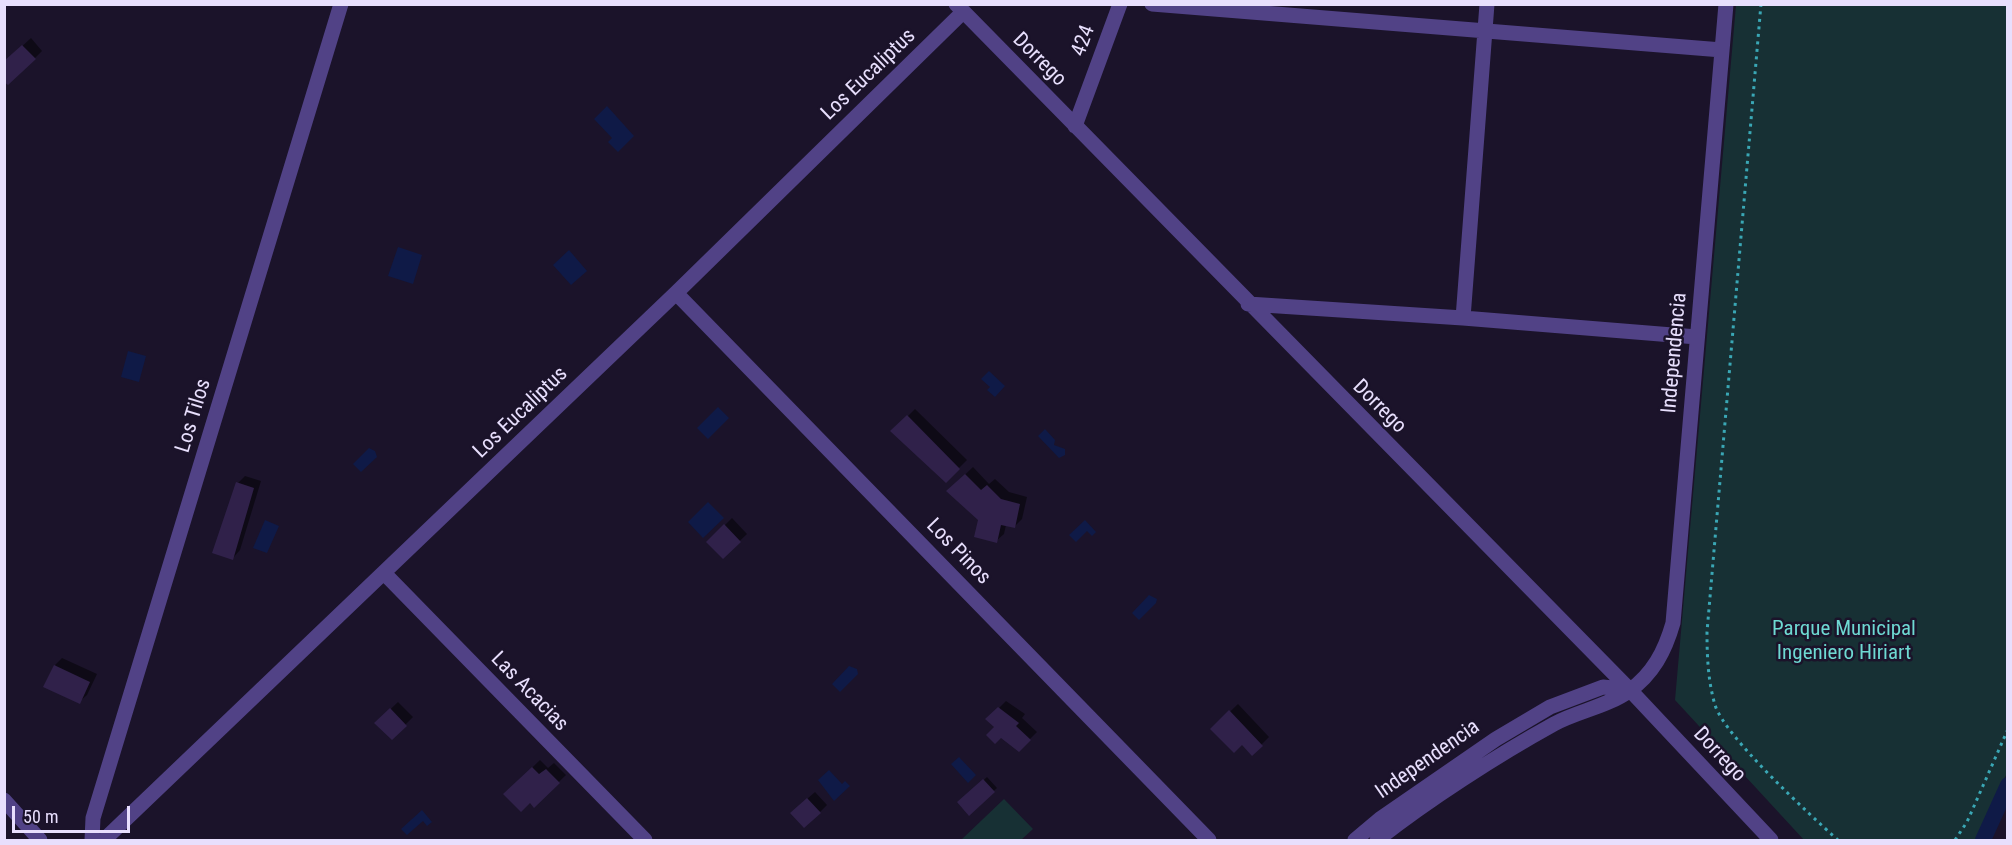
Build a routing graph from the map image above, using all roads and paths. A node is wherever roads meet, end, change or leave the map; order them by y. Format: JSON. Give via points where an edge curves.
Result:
{"nodes":[{"id":1,"x":341,"y":4,"type":"edge"},
{"id":2,"x":1120,"y":4,"type":"edge"},
{"id":3,"x":1152,"y":4,"type":"edge"},
{"id":4,"x":1487,"y":4,"type":"edge"},
{"id":5,"x":1726,"y":4,"type":"edge"},
{"id":6,"x":1761,"y":4,"type":"edge"},
{"id":7,"x":960,"y":8,"type":"edge"},
{"id":8,"x":1485,"y":31,"type":"junction"},
{"id":9,"x":1722,"y":50,"type":"junction"},
{"id":10,"x":1075,"y":126,"type":"junction"},
{"id":11,"x":676,"y":293,"type":"junction"},
{"id":12,"x":1248,"y":304,"type":"junction"},
{"id":13,"x":1463,"y":318,"type":"junction"},
{"id":14,"x":1697,"y":338,"type":"junction"},
{"id":15,"x":384,"y":573,"type":"junction"},
{"id":16,"x":1630,"y":690,"type":"junction"},
{"id":17,"x":2007,"y":729,"type":"edge"},
{"id":18,"x":4,"y":800,"type":"edge"},
{"id":19,"x":1385,"y":833,"type":"edge"},
{"id":20,"x":40,"y":840,"type":"edge"},
{"id":21,"x":92,"y":840,"type":"edge"},
{"id":22,"x":104,"y":840,"type":"edge"},
{"id":23,"x":645,"y":840,"type":"edge"},
{"id":24,"x":1209,"y":840,"type":"edge"},
{"id":25,"x":1354,"y":840,"type":"edge"},
{"id":26,"x":1771,"y":840,"type":"edge"},
{"id":27,"x":1838,"y":840,"type":"edge"},
{"id":28,"x":1955,"y":840,"type":"edge"}],
"edges":[{"from":1,"to":21,"type":"street","name":"Los Tilos","via":[[93,818]]},
{"from":2,"to":10,"type":"street","name":"424"},
{"from":3,"to":8,"type":"street"},
{"from":4,"to":8,"type":"street"},
{"from":5,"to":9,"type":"street","name":"Independencia"},
{"from":6,"to":27,"type":"path","via":[[1708,621],[1708,670],[1716,707],[1732,734]]},
{"from":7,"to":10,"type":"street","name":"Dorrego"},
{"from":7,"to":11,"type":"street","name":"Los Eucaliptus"},
{"from":8,"to":9,"type":"street"},
{"from":8,"to":13,"type":"street"},
{"from":9,"to":14,"type":"street","name":"Independencia"},
{"from":10,"to":12,"type":"street","name":"Dorrego"},
{"from":11,"to":15,"type":"street","name":"Los Eucaliptus"},
{"from":11,"to":24,"type":"street","name":"Los Pinos"},
{"from":12,"to":13,"type":"street"},
{"from":12,"to":16,"type":"street","name":"Dorrego"},
{"from":13,"to":14,"type":"street"},
{"from":14,"to":16,"type":"street","name":"Independencia","via":[[1673,623],[1665,649],[1650,672]]},
{"from":15,"to":22,"type":"street","name":"Los Eucaliptus"},
{"from":15,"to":23,"type":"street","name":"Las Acacias"},
{"from":16,"to":19,"type":"street","name":"Independencia","via":[[1603,687],[1550,707],[1496,739]]},
{"from":16,"to":26,"type":"street","name":"Dorrego"},
{"from":17,"to":28,"type":"path","via":[[1967,822]]},
{"from":18,"to":20,"type":"street"},
{"from":19,"to":25,"type":"street","name":"Independencia"}]}
